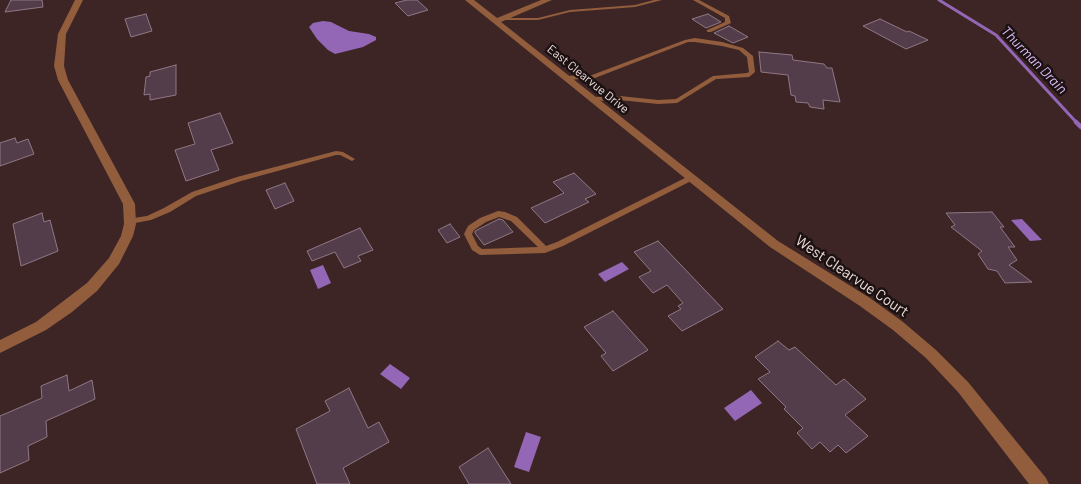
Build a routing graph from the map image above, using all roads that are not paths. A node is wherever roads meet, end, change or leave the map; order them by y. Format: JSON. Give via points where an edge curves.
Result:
{"nodes":[{"id":1,"x":79,"y":0,"type":"edge"},
{"id":2,"x":469,"y":0,"type":"edge"},
{"id":3,"x":548,"y":0,"type":"edge"},
{"id":4,"x":660,"y":0,"type":"edge"},
{"id":5,"x":695,"y":0,"type":"edge"},
{"id":6,"x":500,"y":20,"type":"junction"},
{"id":7,"x":709,"y":31,"type":"dead end"},
{"id":8,"x":567,"y":78,"type":"junction"},
{"id":9,"x":592,"y":99,"type":"junction"},
{"id":10,"x":352,"y":159,"type":"dead end"},
{"id":11,"x":691,"y":178,"type":"junction"},
{"id":12,"x":130,"y":222,"type":"junction"},
{"id":13,"x":545,"y":250,"type":"junction"},
{"id":14,"x":0,"y":347,"type":"edge"},
{"id":15,"x":1040,"y":484,"type":"edge"}],
"edges":[{"from":1,"to":12,"type":"street","via":[[62,34],[59,66],[63,80],[129,204]]},
{"from":2,"to":6,"type":"street","name":"East Clearvue Drive"},
{"from":3,"to":6,"type":"street"},
{"from":4,"to":6,"type":"lane","via":[[635,6],[570,11],[538,19]]},
{"from":5,"to":7,"type":"lane","via":[[727,17],[728,23]]},
{"from":6,"to":8,"type":"street","name":"East Clearvue Drive"},
{"from":8,"to":9,"type":"street","name":"East Clearvue Drive"},
{"from":8,"to":9,"type":"lane","via":[[593,76],[695,40],[741,49],[750,56],[752,72],[749,75],[716,77],[677,101]]},
{"from":9,"to":11,"type":"street","name":"East Clearvue Drive"},
{"from":10,"to":12,"type":"lane","via":[[336,153],[239,179],[194,194],[148,218]]},
{"from":11,"to":13,"type":"lane"},
{"from":11,"to":15,"type":"street","name":"West Clearvue Court","via":[[774,244],[865,302],[931,354],[978,404]]},
{"from":12,"to":14,"type":"street","via":[[127,236],[114,261],[92,287],[41,326]]},
{"from":13,"to":13,"type":"lane","via":[[480,252],[468,234],[483,220],[498,214],[505,215],[514,219]]}]}
